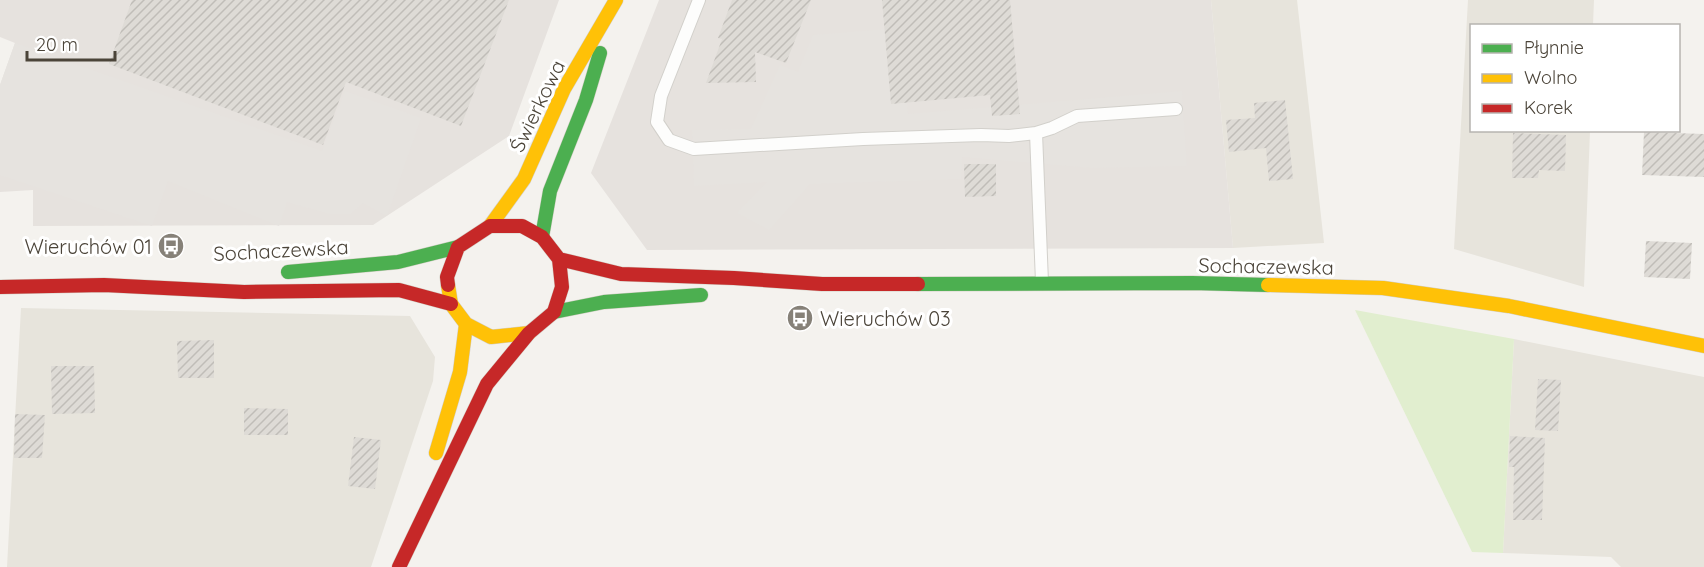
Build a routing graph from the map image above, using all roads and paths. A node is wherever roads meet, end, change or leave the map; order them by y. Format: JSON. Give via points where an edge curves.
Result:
{"nodes":[{"id":1,"x":616,"y":0,"type":"edge"},
{"id":2,"x":699,"y":0,"type":"edge"},
{"id":3,"x":1176,"y":109,"type":"dead end"},
{"id":4,"x":1036,"y":133,"type":"junction"},
{"id":5,"x":490,"y":226,"type":"junction"},
{"id":6,"x":542,"y":237,"type":"junction"},
{"id":7,"x":458,"y":247,"type":"junction"},
{"id":8,"x":559,"y":259,"type":"junction"},
{"id":9,"x":273,"y":273,"type":"dead end"},
{"id":10,"x":167,"y":275,"type":"dead end"},
{"id":11,"x":1042,"y":283,"type":"junction"},
{"id":12,"x":822,"y":284,"type":"junction"},
{"id":13,"x":105,"y":285,"type":"junction"},
{"id":14,"x":0,"y":287,"type":"edge"},
{"id":15,"x":740,"y":292,"type":"dead end"},
{"id":16,"x":717,"y":294,"type":"dead end"},
{"id":17,"x":451,"y":304,"type":"junction"},
{"id":18,"x":554,"y":312,"type":"junction"},
{"id":19,"x":466,"y":324,"type":"junction"},
{"id":20,"x":529,"y":333,"type":"junction"},
{"id":21,"x":1704,"y":346,"type":"edge"},
{"id":22,"x":406,"y":550,"type":"junction"},
{"id":23,"x":399,"y":567,"type":"edge"}],
"edges":[{"from":1,"to":5,"type":"street","name":"Świerkowa","via":[[564,89],[524,179]]},
{"from":1,"to":6,"type":"street","name":"Świerkowa","via":[[586,100],[550,191]]},
{"from":2,"to":4,"type":"lane","via":[[661,96],[657,122],[669,140],[694,149]]},
{"from":3,"to":4,"type":"lane","via":[[1077,116]]},
{"from":4,"to":11,"type":"lane"},
{"from":5,"to":6,"type":"street","via":[[522,226]]},
{"from":5,"to":7,"type":"street"},
{"from":6,"to":8,"type":"street"},
{"from":7,"to":9,"type":"street","name":"Sochaczewska","via":[[398,262]]},
{"from":7,"to":17,"type":"street","via":[[447,277]]},
{"from":8,"to":12,"type":"street","name":"Sochaczewska","via":[[621,274]]},
{"from":8,"to":18,"type":"street","via":[[562,288]]},
{"from":10,"to":13,"type":"street","name":"Sochaczewska"},
{"from":11,"to":12,"type":"street","name":"Sochaczewska"},
{"from":11,"to":21,"type":"street","name":"Sochaczewska","via":[[1383,288],[1509,306]]},
{"from":12,"to":15,"type":"street","name":"Sochaczewska"},
{"from":13,"to":14,"type":"street","name":"Sochaczewska"},
{"from":13,"to":17,"type":"street","name":"Sochaczewska","via":[[244,292],[399,290]]},
{"from":16,"to":18,"type":"street","via":[[604,302]]},
{"from":17,"to":19,"type":"street"},
{"from":18,"to":20,"type":"street"},
{"from":19,"to":20,"type":"street","via":[[491,337]]},
{"from":19,"to":22,"type":"street","via":[[460,372]]},
{"from":20,"to":22,"type":"street","via":[[488,384]]},
{"from":22,"to":23,"type":"street"}]}
